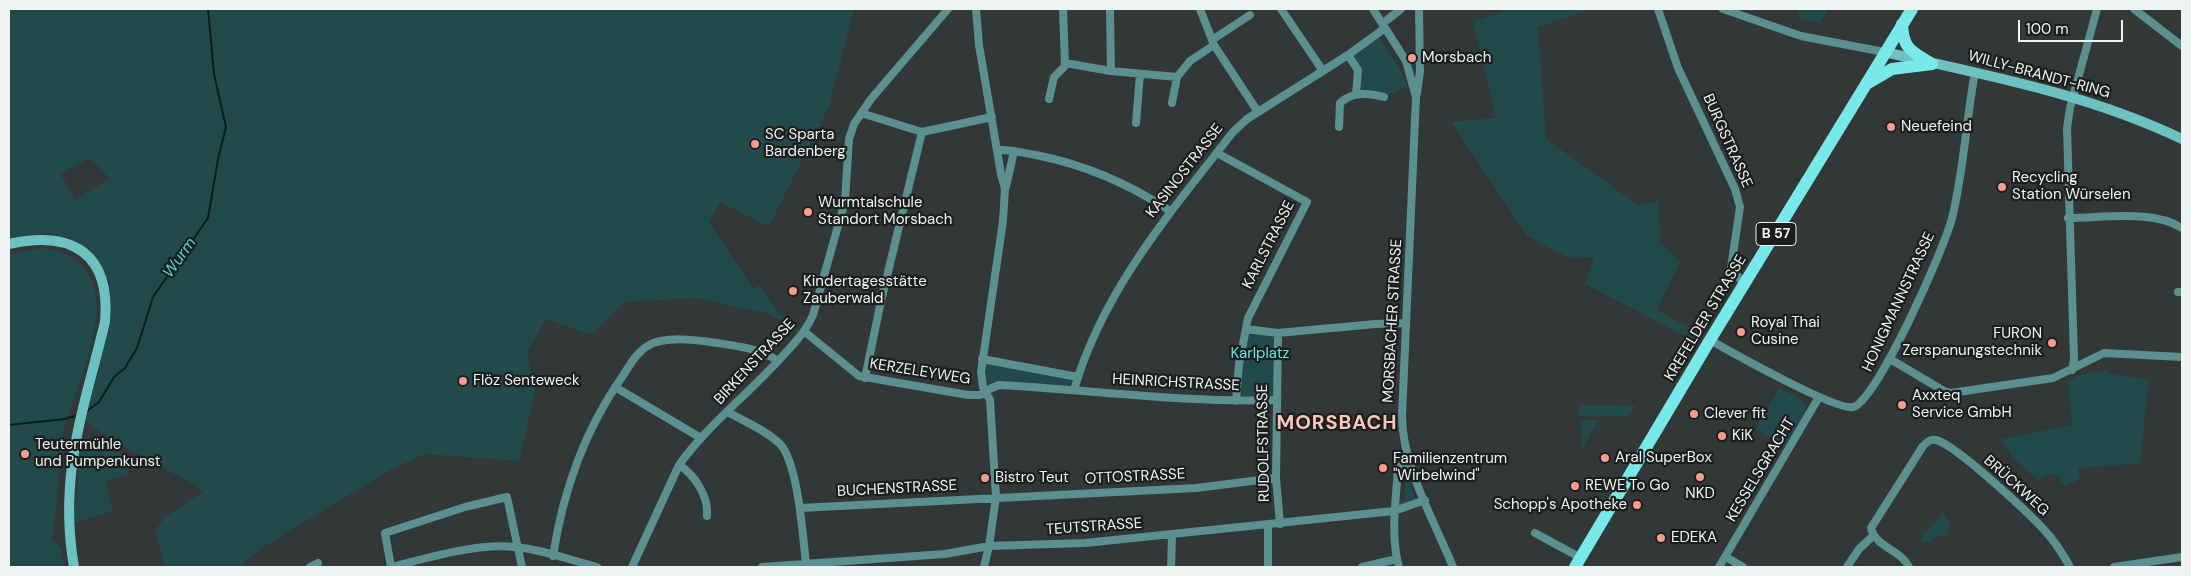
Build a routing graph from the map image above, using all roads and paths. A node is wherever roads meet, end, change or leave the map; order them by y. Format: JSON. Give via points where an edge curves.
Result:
{"nodes":[{"id":1,"x":948,"y":9,"type":"edge"},
{"id":2,"x":976,"y":9,"type":"edge"},
{"id":3,"x":1063,"y":9,"type":"edge"},
{"id":4,"x":1110,"y":9,"type":"edge"},
{"id":5,"x":1200,"y":9,"type":"edge"},
{"id":6,"x":1281,"y":9,"type":"edge"},
{"id":7,"x":1373,"y":9,"type":"edge"},
{"id":8,"x":1401,"y":9,"type":"edge"},
{"id":9,"x":1419,"y":9,"type":"edge"},
{"id":10,"x":1658,"y":9,"type":"edge"},
{"id":11,"x":1723,"y":9,"type":"edge"},
{"id":12,"x":1912,"y":9,"type":"edge"},
{"id":13,"x":2097,"y":9,"type":"edge"},
{"id":14,"x":2134,"y":9,"type":"edge"},
{"id":15,"x":1250,"y":15,"type":"dead end"},
{"id":16,"x":1386,"y":24,"type":"junction"},
{"id":17,"x":1902,"y":24,"type":"junction"},
{"id":18,"x":1213,"y":42,"type":"junction"},
{"id":19,"x":2182,"y":46,"type":"edge"},
{"id":20,"x":1884,"y":52,"type":"junction"},
{"id":21,"x":1348,"y":56,"type":"junction"},
{"id":22,"x":1065,"y":63,"type":"junction"},
{"id":23,"x":1932,"y":64,"type":"junction"},
{"id":24,"x":1111,"y":71,"type":"junction"},
{"id":25,"x":1323,"y":71,"type":"junction"},
{"id":26,"x":1975,"y":72,"type":"junction"},
{"id":27,"x":1140,"y":74,"type":"junction"},
{"id":28,"x":1177,"y":77,"type":"junction"},
{"id":29,"x":1866,"y":84,"type":"junction"},
{"id":30,"x":1356,"y":94,"type":"junction"},
{"id":31,"x":1384,"y":97,"type":"dead end"},
{"id":32,"x":1416,"y":97,"type":"junction"},
{"id":33,"x":2073,"y":97,"type":"junction"},
{"id":34,"x":1049,"y":99,"type":"dead end"},
{"id":35,"x":1172,"y":103,"type":"dead end"},
{"id":36,"x":1258,"y":112,"type":"junction"},
{"id":37,"x":861,"y":113,"type":"junction"},
{"id":38,"x":992,"y":117,"type":"junction"},
{"id":39,"x":1136,"y":123,"type":"dead end"},
{"id":40,"x":1339,"y":127,"type":"dead end"},
{"id":41,"x":922,"y":132,"type":"junction"},
{"id":42,"x":2182,"y":139,"type":"edge"},
{"id":43,"x":998,"y":150,"type":"junction"},
{"id":44,"x":1014,"y":151,"type":"junction"},
{"id":45,"x":1217,"y":153,"type":"junction"},
{"id":46,"x":1005,"y":189,"type":"junction"},
{"id":47,"x":1170,"y":211,"type":"junction"},
{"id":48,"x":2068,"y":218,"type":"junction"},
{"id":49,"x":2182,"y":228,"type":"edge"},
{"id":50,"x":9,"y":244,"type":"edge"},
{"id":51,"x":1745,"y":285,"type":"junction"},
{"id":52,"x":1406,"y":323,"type":"junction"},
{"id":53,"x":1246,"y":329,"type":"junction"},
{"id":54,"x":805,"y":332,"type":"junction"},
{"id":55,"x":1278,"y":333,"type":"junction"},
{"id":56,"x":1710,"y":340,"type":"junction"},
{"id":57,"x":2182,"y":357,"type":"edge"},
{"id":58,"x":982,"y":359,"type":"junction"},
{"id":59,"x":1890,"y":359,"type":"junction"},
{"id":60,"x":778,"y":361,"type":"junction"},
{"id":61,"x":2072,"y":370,"type":"junction"},
{"id":62,"x":1078,"y":377,"type":"junction"},
{"id":63,"x":865,"y":378,"type":"junction"},
{"id":64,"x":615,"y":387,"type":"junction"},
{"id":65,"x":1074,"y":390,"type":"junction"},
{"id":66,"x":986,"y":392,"type":"junction"},
{"id":67,"x":1819,"y":397,"type":"junction"},
{"id":68,"x":1276,"y":400,"type":"junction"},
{"id":69,"x":1236,"y":401,"type":"junction"},
{"id":70,"x":728,"y":412,"type":"junction"},
{"id":71,"x":701,"y":438,"type":"junction"},
{"id":72,"x":1408,"y":461,"type":"junction"},
{"id":73,"x":679,"y":465,"type":"junction"},
{"id":74,"x":1276,"y":478,"type":"junction"},
{"id":75,"x":996,"y":497,"type":"junction"},
{"id":76,"x":1425,"y":500,"type":"junction"},
{"id":77,"x":800,"y":508,"type":"junction"},
{"id":78,"x":1394,"y":511,"type":"junction"},
{"id":79,"x":707,"y":516,"type":"dead end"},
{"id":80,"x":1280,"y":524,"type":"junction"},
{"id":81,"x":1268,"y":525,"type":"junction"},
{"id":82,"x":1535,"y":533,"type":"dead end"},
{"id":83,"x":1172,"y":535,"type":"junction"},
{"id":84,"x":1873,"y":536,"type":"junction"},
{"id":85,"x":989,"y":546,"type":"junction"},
{"id":86,"x":516,"y":547,"type":"junction"},
{"id":87,"x":553,"y":556,"type":"junction"},
{"id":88,"x":1726,"y":557,"type":"junction"},
{"id":89,"x":2182,"y":557,"type":"edge"},
{"id":90,"x":1578,"y":562,"type":"edge"},
{"id":91,"x":318,"y":563,"type":"dead end"},
{"id":92,"x":1398,"y":563,"type":"edge"},
{"id":93,"x":808,"y":565,"type":"edge"},
{"id":94,"x":74,"y":567,"type":"edge"},
{"id":95,"x":310,"y":567,"type":"edge"},
{"id":96,"x":391,"y":567,"type":"edge"},
{"id":97,"x":522,"y":567,"type":"edge"},
{"id":98,"x":597,"y":567,"type":"edge"},
{"id":99,"x":632,"y":567,"type":"edge"},
{"id":100,"x":762,"y":567,"type":"edge"},
{"id":101,"x":984,"y":567,"type":"edge"},
{"id":102,"x":1171,"y":567,"type":"edge"},
{"id":103,"x":1268,"y":567,"type":"edge"},
{"id":104,"x":1362,"y":567,"type":"edge"},
{"id":105,"x":1453,"y":567,"type":"edge"},
{"id":106,"x":1719,"y":567,"type":"edge"},
{"id":107,"x":1743,"y":567,"type":"edge"},
{"id":108,"x":1847,"y":567,"type":"edge"},
{"id":109,"x":1908,"y":567,"type":"edge"},
{"id":110,"x":2070,"y":567,"type":"edge"},
{"id":111,"x":2114,"y":567,"type":"edge"}],
"edges":[{"from":1,"to":37,"type":"street","name":"BIRKENSTRASSE"},
{"from":2,"to":38,"type":"street"},
{"from":3,"to":22,"type":"street"},
{"from":4,"to":24,"type":"street"},
{"from":5,"to":18,"type":"street"},
{"from":6,"to":25,"type":"street"},
{"from":7,"to":16,"type":"street","name":"MORSBACHER STRASSE"},
{"from":8,"to":16,"type":"street"},
{"from":9,"to":32,"type":"street","name":"MORSBACHER STRASSE","via":[[1420,71]]},
{"from":10,"to":51,"type":"street","name":"BURGSTRASSE","via":[[1678,68],[1735,189],[1740,207],[1731,268]]},
{"from":11,"to":20,"type":"street","via":[[1801,36]]},
{"from":12,"to":17,"type":"main road","name":"KREFELDER STRASSE","number":"B 57"},
{"from":13,"to":33,"type":"street"},
{"from":14,"to":19,"type":"street"},
{"from":15,"to":18,"type":"street"},
{"from":16,"to":21,"type":"street","name":"KASINOSTRASSE"},
{"from":16,"to":32,"type":"street","name":"MORSBACHER STRASSE","via":[[1406,61]]},
{"from":17,"to":20,"type":"main road","name":"KREFELDER STRASSE","number":"B 57"},
{"from":17,"to":23,"type":"main road","via":[[1904,44]]},
{"from":18,"to":28,"type":"street"},
{"from":18,"to":36,"type":"street"},
{"from":20,"to":23,"type":"main road","name":"WILLY-BRANDT-RING"},
{"from":20,"to":29,"type":"main road","name":"KREFELDER STRASSE","number":"B 57"},
{"from":21,"to":25,"type":"street","name":"KASINOSTRASSE"},
{"from":21,"to":30,"type":"street","via":[[1358,70]]},
{"from":22,"to":24,"type":"street"},
{"from":22,"to":34,"type":"street","via":[[1054,77]]},
{"from":23,"to":26,"type":"main road","name":"WILLY-BRANDT-RING"},
{"from":23,"to":29,"type":"main road","via":[[1904,66]]},
{"from":24,"to":27,"type":"street"},
{"from":25,"to":36,"type":"street","name":"KASINOSTRASSE"},
{"from":26,"to":33,"type":"main road","name":"WILLY-BRANDT-RING"},
{"from":26,"to":59,"type":"street","name":"HONIGMANNSTRASSE","via":[[1952,218]]},
{"from":27,"to":28,"type":"street"},
{"from":27,"to":39,"type":"street"},
{"from":28,"to":35,"type":"street"},
{"from":29,"to":51,"type":"main road","name":"KREFELDER STRASSE","number":"B 57"},
{"from":30,"to":31,"type":"street"},
{"from":30,"to":40,"type":"street","via":[[1340,103]]},
{"from":32,"to":52,"type":"street","name":"MORSBACHER STRASSE"},
{"from":33,"to":42,"type":"main road","name":"WILLY-BRANDT-RING"},
{"from":33,"to":48,"type":"street","via":[[2067,128]]},
{"from":36,"to":45,"type":"street","name":"KASINOSTRASSE","via":[[1240,125]]},
{"from":37,"to":41,"type":"street"},
{"from":37,"to":54,"type":"street","name":"BIRKENSTRASSE","via":[[849,140],[845,202],[813,315]]},
{"from":38,"to":41,"type":"street"},
{"from":38,"to":43,"type":"street"},
{"from":41,"to":63,"type":"street","via":[[880,301]]},
{"from":43,"to":44,"type":"street"},
{"from":43,"to":46,"type":"street"},
{"from":44,"to":46,"type":"street"},
{"from":44,"to":47,"type":"street","via":[[1066,162],[1111,177]]},
{"from":45,"to":47,"type":"street","name":"KASINOSTRASSE"},
{"from":45,"to":53,"type":"street","name":"KARLSTRASSE","via":[[1307,202],[1253,306]]},
{"from":46,"to":58,"type":"street","via":[[1000,246]]},
{"from":47,"to":62,"type":"street","name":"KASINOSTRASSE","via":[[1142,248],[1123,281],[1085,356]]},
{"from":48,"to":49,"type":"street","via":[[2152,217],[2172,221]]},
{"from":48,"to":61,"type":"street"},
{"from":50,"to":94,"type":"main road","via":[[37,239],[69,243],[82,252],[98,271],[104,285],[105,322],[76,432],[69,477],[68,513]]},
{"from":51,"to":56,"type":"main road","name":"KREFELDER STRASSE","number":"B 57"},
{"from":52,"to":55,"type":"street"},
{"from":52,"to":72,"type":"street","name":"MORSBACHER STRASSE","via":[[1402,430]]},
{"from":53,"to":55,"type":"street"},
{"from":53,"to":69,"type":"street","name":"KARLSTRASSE"},
{"from":54,"to":60,"type":"street","name":"BIRKENSTRASSE"},
{"from":54,"to":63,"type":"street","name":"KERZELEYWEG","via":[[850,370]]},
{"from":55,"to":68,"type":"street","name":"RUDOLFSTRASSE"},
{"from":56,"to":67,"type":"street","name":"HONIGMANNSTRASSE"},
{"from":56,"to":90,"type":"main road","name":"KREFELDER STRASSE","number":"B 57"},
{"from":57,"to":61,"type":"street","via":[[2104,353]]},
{"from":58,"to":62,"type":"street"},
{"from":58,"to":66,"type":"street","via":[[981,372]]},
{"from":59,"to":61,"type":"street","via":[[1951,393],[2053,378]]},
{"from":59,"to":67,"type":"street","name":"HONIGMANNSTRASSE","via":[[1870,393],[1858,404],[1845,407]]},
{"from":60,"to":64,"type":"street","via":[[762,352],[734,345],[657,342],[635,357]]},
{"from":60,"to":70,"type":"street","name":"BIRKENSTRASSE"},
{"from":62,"to":65,"type":"street","name":"KASINOSTRASSE"},
{"from":63,"to":66,"type":"street","name":"KERZELEYWEG","via":[[968,395]]},
{"from":64,"to":71,"type":"street"},
{"from":64,"to":87,"type":"street","via":[[579,456],[567,488]]},
{"from":65,"to":66,"type":"street","name":"KERZELEYWEG","via":[[999,385]]},
{"from":65,"to":69,"type":"street","name":"HEINRICHSTRASSE","via":[[1152,398]]},
{"from":66,"to":75,"type":"street","via":[[990,400]]},
{"from":67,"to":88,"type":"street","name":"KESSELSGRACHT"},
{"from":68,"to":69,"type":"street","name":"HEINRICHSTRASSE"},
{"from":68,"to":74,"type":"street","name":"RUDOLFSTRASSE"},
{"from":70,"to":71,"type":"street","name":"BIRKENSTRASSE"},
{"from":70,"to":77,"type":"street","via":[[784,448]]},
{"from":71,"to":73,"type":"street","name":"BIRKENSTRASSE"},
{"from":72,"to":76,"type":"street","name":"MORSBACHER STRASSE"},
{"from":72,"to":78,"type":"street","via":[[1398,468]]},
{"from":73,"to":79,"type":"street","via":[[696,480],[708,508]]},
{"from":73,"to":99,"type":"street","name":"BIRKENSTRASSE"},
{"from":74,"to":75,"type":"street","name":"OTTOSTRASSE","via":[[1196,488]]},
{"from":74,"to":80,"type":"street","name":"RUDOLFSTRASSE"},
{"from":75,"to":77,"type":"street","name":"BUCHENSTRASSE"},
{"from":75,"to":85,"type":"street"},
{"from":76,"to":78,"type":"street","name":"TEUTSTRASSE"},
{"from":76,"to":105,"type":"street","name":"MORSBACHER STRASSE"},
{"from":77,"to":93,"type":"street"},
{"from":78,"to":80,"type":"street","name":"TEUTSTRASSE"},
{"from":78,"to":92,"type":"street"},
{"from":80,"to":81,"type":"street","name":"TEUTSTRASSE"},
{"from":81,"to":83,"type":"street","name":"TEUTSTRASSE"},
{"from":81,"to":103,"type":"street"},
{"from":82,"to":90,"type":"street"},
{"from":83,"to":85,"type":"street","name":"TEUTSTRASSE","via":[[1085,543]]},
{"from":83,"to":102,"type":"street"},
{"from":84,"to":108,"type":"street"},
{"from":84,"to":109,"type":"street","via":[[1902,557]]},
{"from":84,"to":110,"type":"street","name":"BRÜCKWEG","via":[[1871,528],[1875,520],[1923,446],[1930,440],[1937,440],[1996,484],[2046,532]]},
{"from":85,"to":93,"type":"street","name":"TEUTSTRASSE","via":[[945,554]]},
{"from":85,"to":101,"type":"street"},
{"from":86,"to":87,"type":"street"},
{"from":86,"to":96,"type":"street","via":[[474,550]]},
{"from":86,"to":96,"type":"street","via":[[507,497],[465,506],[385,533]]},
{"from":86,"to":97,"type":"street"},
{"from":87,"to":98,"type":"street"},
{"from":88,"to":106,"type":"street","name":"KESSELSGRACHT"},
{"from":88,"to":107,"type":"street"},
{"from":89,"to":111,"type":"street"},
{"from":91,"to":95,"type":"street"},
{"from":92,"to":104,"type":"street"},
{"from":93,"to":100,"type":"street","name":"TEUTSTRASSE"}]}
